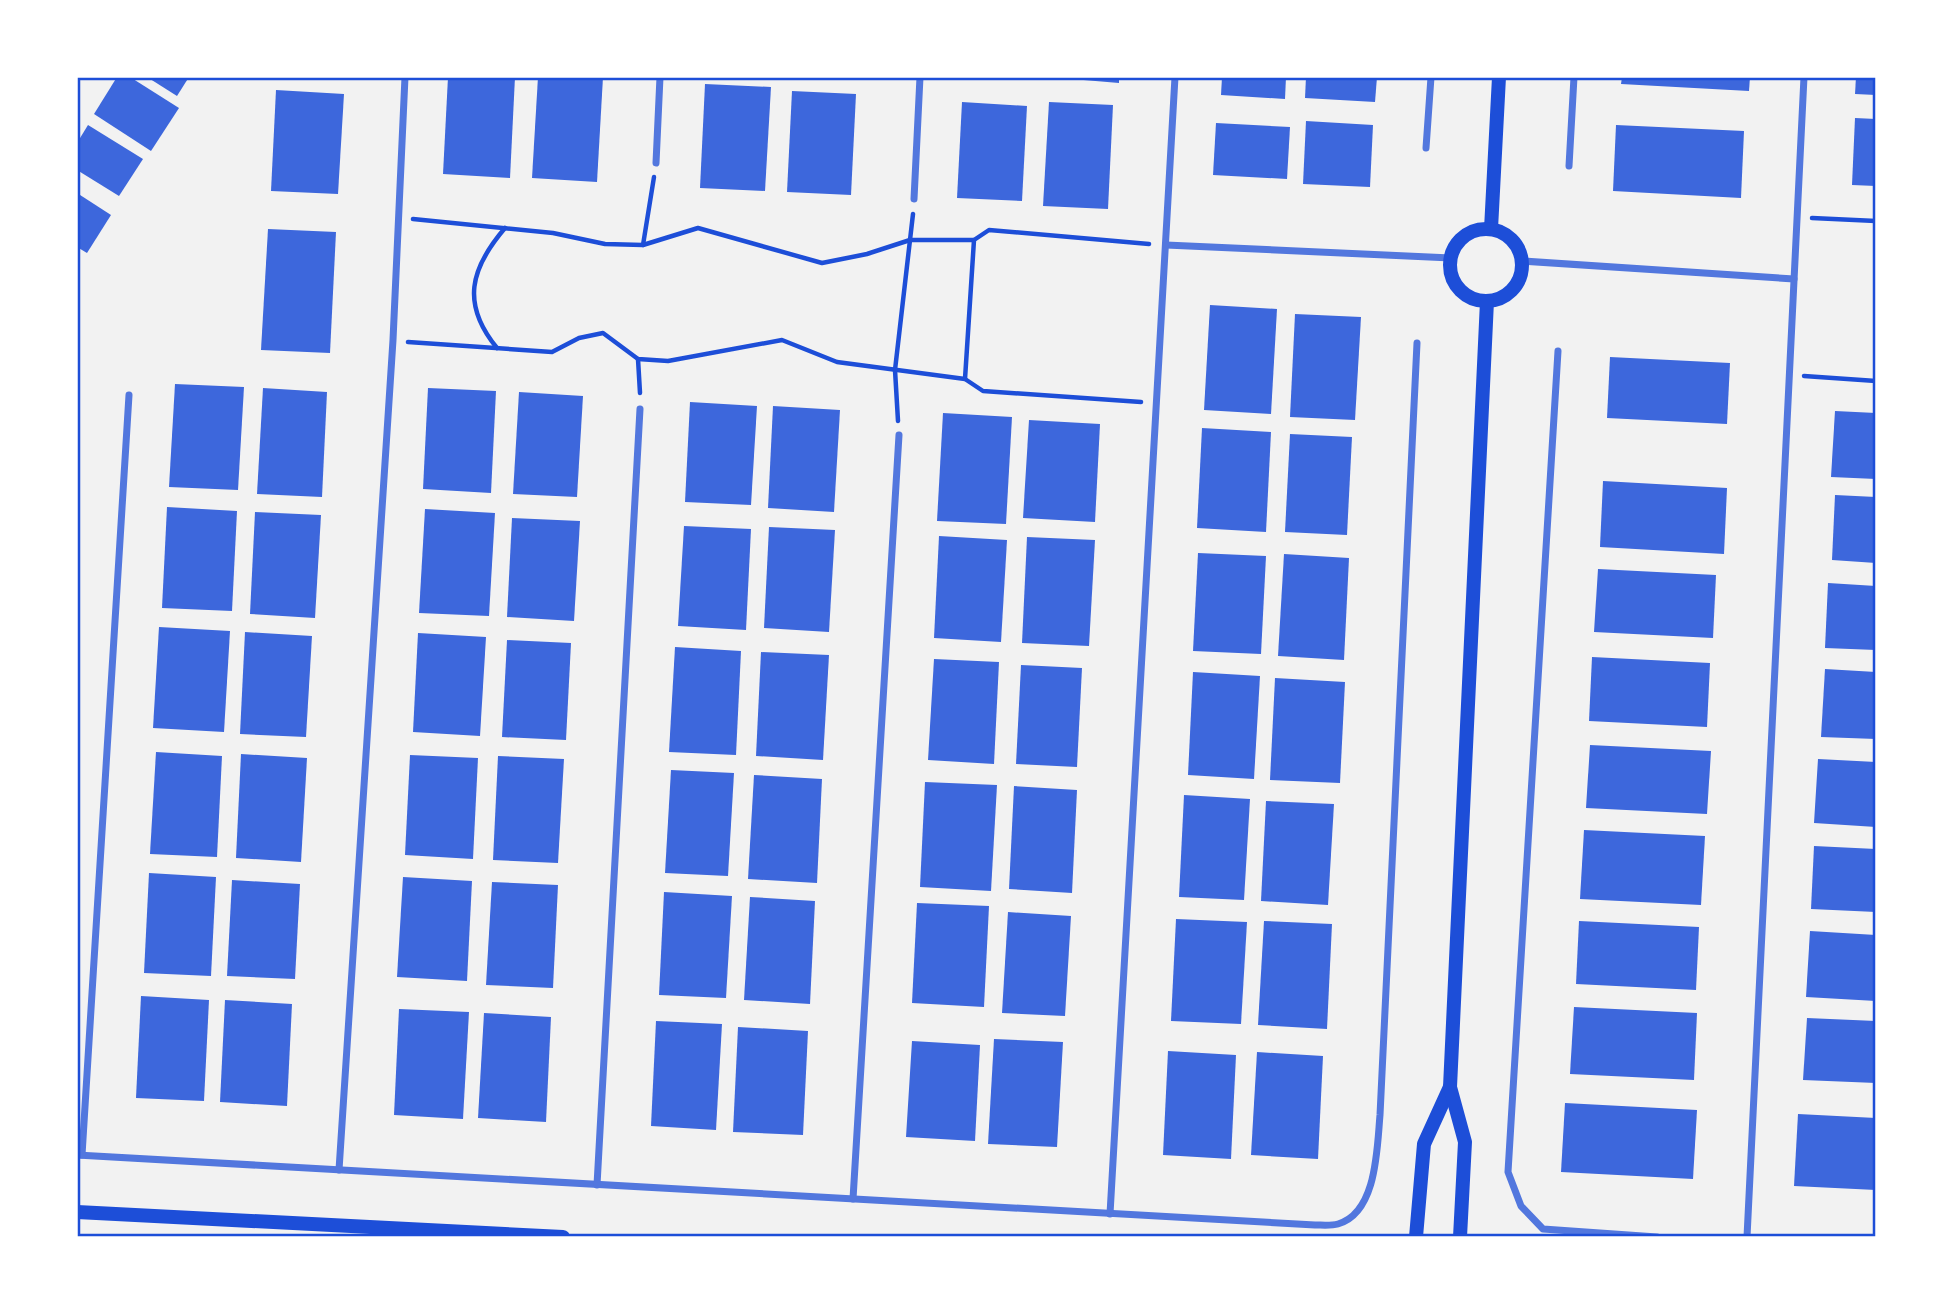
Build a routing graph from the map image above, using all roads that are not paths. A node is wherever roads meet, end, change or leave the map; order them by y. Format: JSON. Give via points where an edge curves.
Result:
{"nodes":[{"id":1,"x":405,"y":77,"type":"edge"},
{"id":2,"x":660,"y":77,"type":"edge"},
{"id":3,"x":920,"y":77,"type":"edge"},
{"id":4,"x":1175,"y":77,"type":"edge"},
{"id":5,"x":1431,"y":77,"type":"edge"},
{"id":6,"x":1499,"y":77,"type":"edge"},
{"id":7,"x":1574,"y":77,"type":"edge"},
{"id":8,"x":1804,"y":77,"type":"edge"},
{"id":9,"x":1426,"y":148,"type":"dead end"},
{"id":10,"x":656,"y":163,"type":"road end"},
{"id":11,"x":1569,"y":166,"type":"dead end"},
{"id":12,"x":914,"y":199,"type":"road end"},
{"id":13,"x":1491,"y":229,"type":"junction"},
{"id":14,"x":1166,"y":245,"type":"junction"},
{"id":15,"x":1451,"y":258,"type":"junction"},
{"id":16,"x":1522,"y":261,"type":"junction"},
{"id":17,"x":1794,"y":279,"type":"junction"},
{"id":18,"x":1487,"y":301,"type":"junction"},
{"id":19,"x":1417,"y":343,"type":"dead end"},
{"id":20,"x":1558,"y":351,"type":"dead end"},
{"id":21,"x":129,"y":395,"type":"dead end"},
{"id":22,"x":640,"y":409,"type":"road end"},
{"id":23,"x":899,"y":435,"type":"road end"},
{"id":24,"x":1450,"y":1087,"type":"junction"},
{"id":25,"x":80,"y":1155,"type":"edge"},
{"id":26,"x":339,"y":1170,"type":"junction"},
{"id":27,"x":597,"y":1185,"type":"junction"},
{"id":28,"x":853,"y":1199,"type":"junction"},
{"id":29,"x":77,"y":1212,"type":"edge"},
{"id":30,"x":1110,"y":1214,"type":"junction"},
{"id":31,"x":563,"y":1237,"type":"edge"},
{"id":32,"x":1416,"y":1237,"type":"edge"},
{"id":33,"x":1460,"y":1237,"type":"edge"},
{"id":34,"x":1657,"y":1237,"type":"edge"},
{"id":35,"x":1747,"y":1237,"type":"edge"}],
"edges":[{"from":1,"to":26,"type":"street","via":[[393,341]]},
{"from":2,"to":10,"type":"street"},
{"from":3,"to":12,"type":"street"},
{"from":4,"to":14,"type":"street"},
{"from":5,"to":9,"type":"street"},
{"from":6,"to":13,"type":"main road"},
{"from":7,"to":11,"type":"street"},
{"from":8,"to":17,"type":"street"},
{"from":13,"to":15,"type":"main road","via":[[1461,239]]},
{"from":13,"to":16,"type":"main road","via":[[1512,239]]},
{"from":14,"to":15,"type":"street"},
{"from":14,"to":30,"type":"street"},
{"from":15,"to":18,"type":"main road","via":[[1459,288]]},
{"from":16,"to":17,"type":"street"},
{"from":16,"to":18,"type":"main road","via":[[1517,284],[1499,299]]},
{"from":17,"to":35,"type":"street"},
{"from":18,"to":24,"type":"main road"},
{"from":19,"to":30,"type":"street","via":[[1379,1126],[1377,1157],[1363,1202],[1338,1224]]},
{"from":20,"to":34,"type":"street","via":[[1508,1172],[1521,1206],[1543,1229]]},
{"from":21,"to":25,"type":"street"},
{"from":22,"to":27,"type":"street"},
{"from":23,"to":28,"type":"street"},
{"from":24,"to":32,"type":"main road","via":[[1424,1144]]},
{"from":24,"to":33,"type":"main road","via":[[1465,1142]]},
{"from":25,"to":26,"type":"street"},
{"from":26,"to":27,"type":"street"},
{"from":27,"to":28,"type":"street"},
{"from":28,"to":30,"type":"street"},
{"from":29,"to":31,"type":"main road"}]}
